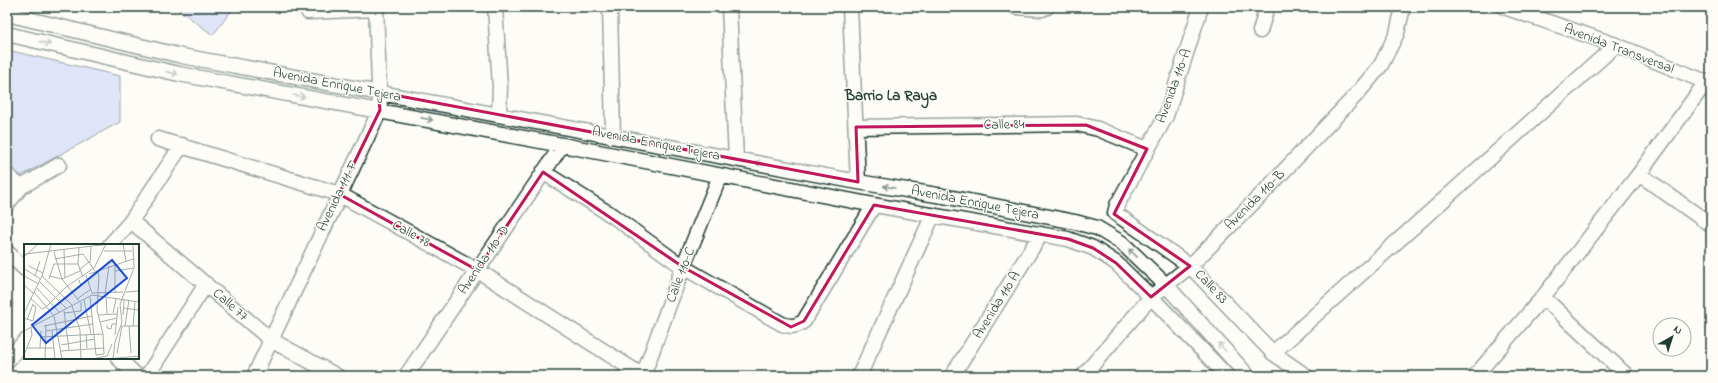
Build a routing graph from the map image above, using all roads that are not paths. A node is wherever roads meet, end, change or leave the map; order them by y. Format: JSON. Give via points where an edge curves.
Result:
{"nodes":[{"id":1,"x":494,"y":7,"type":"edge"},
{"id":2,"x":610,"y":7,"type":"edge"},
{"id":3,"x":729,"y":7,"type":"edge"},
{"id":4,"x":850,"y":7,"type":"edge"},
{"id":5,"x":1016,"y":7,"type":"edge"},
{"id":6,"x":1047,"y":7,"type":"edge"},
{"id":7,"x":1201,"y":7,"type":"edge"},
{"id":8,"x":1267,"y":7,"type":"edge"},
{"id":9,"x":1403,"y":7,"type":"edge"},
{"id":10,"x":1504,"y":7,"type":"edge"},
{"id":11,"x":376,"y":8,"type":"edge"},
{"id":12,"x":308,"y":12,"type":"dead end"},
{"id":13,"x":7,"y":14,"type":"edge"},
{"id":14,"x":1260,"y":31,"type":"dead end"},
{"id":15,"x":7,"y":34,"type":"edge"},
{"id":16,"x":1616,"y":45,"type":"junction"},
{"id":17,"x":1708,"y":83,"type":"edge"},
{"id":18,"x":378,"y":92,"type":"junction"},
{"id":19,"x":380,"y":110,"type":"junction"},
{"id":20,"x":499,"y":115,"type":"junction"},
{"id":21,"x":856,"y":127,"type":"junction"},
{"id":22,"x":613,"y":135,"type":"junction"},
{"id":23,"x":158,"y":138,"type":"dead end"},
{"id":24,"x":182,"y":145,"type":"junction"},
{"id":25,"x":562,"y":145,"type":"junction"},
{"id":26,"x":1147,"y":149,"type":"junction"},
{"id":27,"x":736,"y":158,"type":"junction"},
{"id":28,"x":59,"y":165,"type":"dead end"},
{"id":29,"x":544,"y":172,"type":"junction"},
{"id":30,"x":1639,"y":174,"type":"junction"},
{"id":31,"x":7,"y":175,"type":"edge"},
{"id":32,"x":720,"y":176,"type":"junction"},
{"id":33,"x":858,"y":182,"type":"junction"},
{"id":34,"x":21,"y":187,"type":"junction"},
{"id":35,"x":339,"y":194,"type":"junction"},
{"id":36,"x":7,"y":204,"type":"edge"},
{"id":37,"x":1117,"y":205,"type":"joint"},
{"id":38,"x":874,"y":206,"type":"junction"},
{"id":39,"x":933,"y":215,"type":"junction"},
{"id":40,"x":131,"y":221,"type":"junction"},
{"id":41,"x":1711,"y":225,"type":"edge"},
{"id":42,"x":1041,"y":234,"type":"junction"},
{"id":43,"x":111,"y":244,"type":"edge"},
{"id":44,"x":7,"y":252,"type":"edge"},
{"id":45,"x":1190,"y":266,"type":"junction"},
{"id":46,"x":683,"y":267,"type":"junction"},
{"id":47,"x":24,"y":268,"type":"edge"},
{"id":48,"x":477,"y":270,"type":"junction"},
{"id":49,"x":206,"y":284,"type":"junction"},
{"id":50,"x":1166,"y":285,"type":"junction"},
{"id":51,"x":1151,"y":297,"type":"junction"},
{"id":52,"x":1543,"y":297,"type":"junction"},
{"id":53,"x":271,"y":340,"type":"junction"},
{"id":54,"x":24,"y":342,"type":"edge"},
{"id":55,"x":1273,"y":354,"type":"junction"},
{"id":56,"x":119,"y":359,"type":"edge"},
{"id":57,"x":7,"y":361,"type":"edge"},
{"id":58,"x":1626,"y":374,"type":"dead end"},
{"id":59,"x":137,"y":376,"type":"edge"},
{"id":60,"x":147,"y":376,"type":"edge"},
{"id":61,"x":254,"y":376,"type":"edge"},
{"id":62,"x":337,"y":376,"type":"edge"},
{"id":63,"x":406,"y":376,"type":"edge"},
{"id":64,"x":643,"y":376,"type":"edge"},
{"id":65,"x":859,"y":376,"type":"edge"},
{"id":66,"x":952,"y":376,"type":"edge"},
{"id":67,"x":1083,"y":376,"type":"edge"},
{"id":68,"x":1227,"y":376,"type":"edge"},
{"id":69,"x":1248,"y":376,"type":"edge"},
{"id":70,"x":1306,"y":376,"type":"edge"},
{"id":71,"x":1475,"y":376,"type":"edge"}],
"edges":[{"from":1,"to":20,"type":"street","via":[[500,87]]},
{"from":2,"to":22,"type":"street"},
{"from":3,"to":27,"type":"street"},
{"from":4,"to":21,"type":"street"},
{"from":5,"to":6,"type":"street","via":[[1042,10]]},
{"from":7,"to":26,"type":"street","name":"Avenida 110-A","via":[[1166,116]]},
{"from":8,"to":14,"type":"street"},
{"from":9,"to":45,"type":"street","name":"Avenida 110-B","via":[[1397,33],[1381,65],[1263,194]]},
{"from":10,"to":16,"type":"street","name":"Avenida Transversal"},
{"from":11,"to":12,"type":"street"},
{"from":11,"to":18,"type":"street"},
{"from":13,"to":18,"type":"street","name":"Avenida Enrique Tejera","via":[[182,56]]},
{"from":15,"to":19,"type":"street","name":"Avenida Enrique Tejera","one_way":true,"via":[[179,74]]},
{"from":16,"to":17,"type":"street","name":"Avenida Transversal"},
{"from":16,"to":55,"type":"street"},
{"from":17,"to":30,"type":"street"},
{"from":18,"to":19,"type":"street"},
{"from":18,"to":20,"type":"street","name":"Avenida Enrique Tejera"},
{"from":19,"to":25,"type":"street","name":"Avenida Enrique Tejera","one_way":true},
{"from":19,"to":35,"type":"street","name":"Avenida 111-F"},
{"from":20,"to":22,"type":"street","name":"Avenida Enrique Tejera"},
{"from":21,"to":26,"type":"street","name":"Calle 84","via":[[1077,124],[1098,129]]},
{"from":21,"to":33,"type":"street"},
{"from":22,"to":27,"type":"street","name":"Avenida Enrique Tejera"},
{"from":23,"to":24,"type":"street","name":"Calle 78"},
{"from":24,"to":35,"type":"street","name":"Calle 78"},
{"from":24,"to":40,"type":"street"},
{"from":25,"to":29,"type":"street","name":"Avenida 110-D"},
{"from":25,"to":32,"type":"street","name":"Avenida Enrique Tejera"},
{"from":26,"to":37,"type":"street","name":"Avenida 110-A"},
{"from":33,"to":27,"type":"street","name":"Avenida Enrique Tejera","one_way":true},
{"from":28,"to":34,"type":"street"},
{"from":29,"to":46,"type":"street","via":[[613,216]]},
{"from":29,"to":48,"type":"street","name":"Avenida 110-D"},
{"from":30,"to":41,"type":"street"},
{"from":30,"to":52,"type":"street"},
{"from":31,"to":34,"type":"street"},
{"from":32,"to":38,"type":"street","name":"Avenida Enrique Tejera"},
{"from":32,"to":46,"type":"street","name":"Calle 110-C"},
{"from":50,"to":33,"type":"street","name":"Avenida Enrique Tejera","one_way":true,"via":[[1122,243],[1097,228],[965,200]]},
{"from":34,"to":36,"type":"street"},
{"from":35,"to":48,"type":"street","name":"Calle 78"},
{"from":35,"to":53,"type":"street","name":"Avenida 111-F"},
{"from":37,"to":45,"type":"street","name":"Calle 83","via":[[1115,214],[1118,217]]},
{"from":38,"to":39,"type":"street","name":"Avenida Enrique Tejera"},
{"from":38,"to":46,"type":"street","via":[[804,321],[798,326],[782,324]]},
{"from":39,"to":42,"type":"street","name":"Avenida Enrique Tejera"},
{"from":39,"to":65,"type":"street"},
{"from":40,"to":43,"type":"street"},
{"from":40,"to":49,"type":"street","name":"Calle 77"},
{"from":42,"to":51,"type":"street","name":"Avenida Enrique Tejera","via":[[1068,239],[1093,248],[1116,263]]},
{"from":42,"to":66,"type":"street","name":"Avenida 110 A"},
{"from":44,"to":47,"type":"street"},
{"from":45,"to":50,"type":"street","name":"Avenida 110-B"},
{"from":45,"to":55,"type":"street","name":"Calle 83"},
{"from":46,"to":64,"type":"street","name":"Calle 110-C"},
{"from":48,"to":63,"type":"street","name":"Avenida 110-D"},
{"from":48,"to":64,"type":"street","name":"Calle 78"},
{"from":49,"to":53,"type":"street","name":"Calle 77"},
{"from":49,"to":60,"type":"street"},
{"from":50,"to":51,"type":"street","name":"Avenida 110-B"},
{"from":69,"to":50,"type":"street","name":"Avenida Enrique Tejera","one_way":true},
{"from":51,"to":67,"type":"street","name":"Avenida 110-B"},
{"from":51,"to":68,"type":"street","name":"Avenida Enrique Tejera"},
{"from":52,"to":58,"type":"street"},
{"from":52,"to":71,"type":"street"},
{"from":53,"to":61,"type":"street","name":"Avenida 111-F"},
{"from":53,"to":62,"type":"street","name":"Calle 77"},
{"from":54,"to":57,"type":"street"},
{"from":55,"to":70,"type":"street","name":"Calle 83"},
{"from":56,"to":59,"type":"street"}]}
